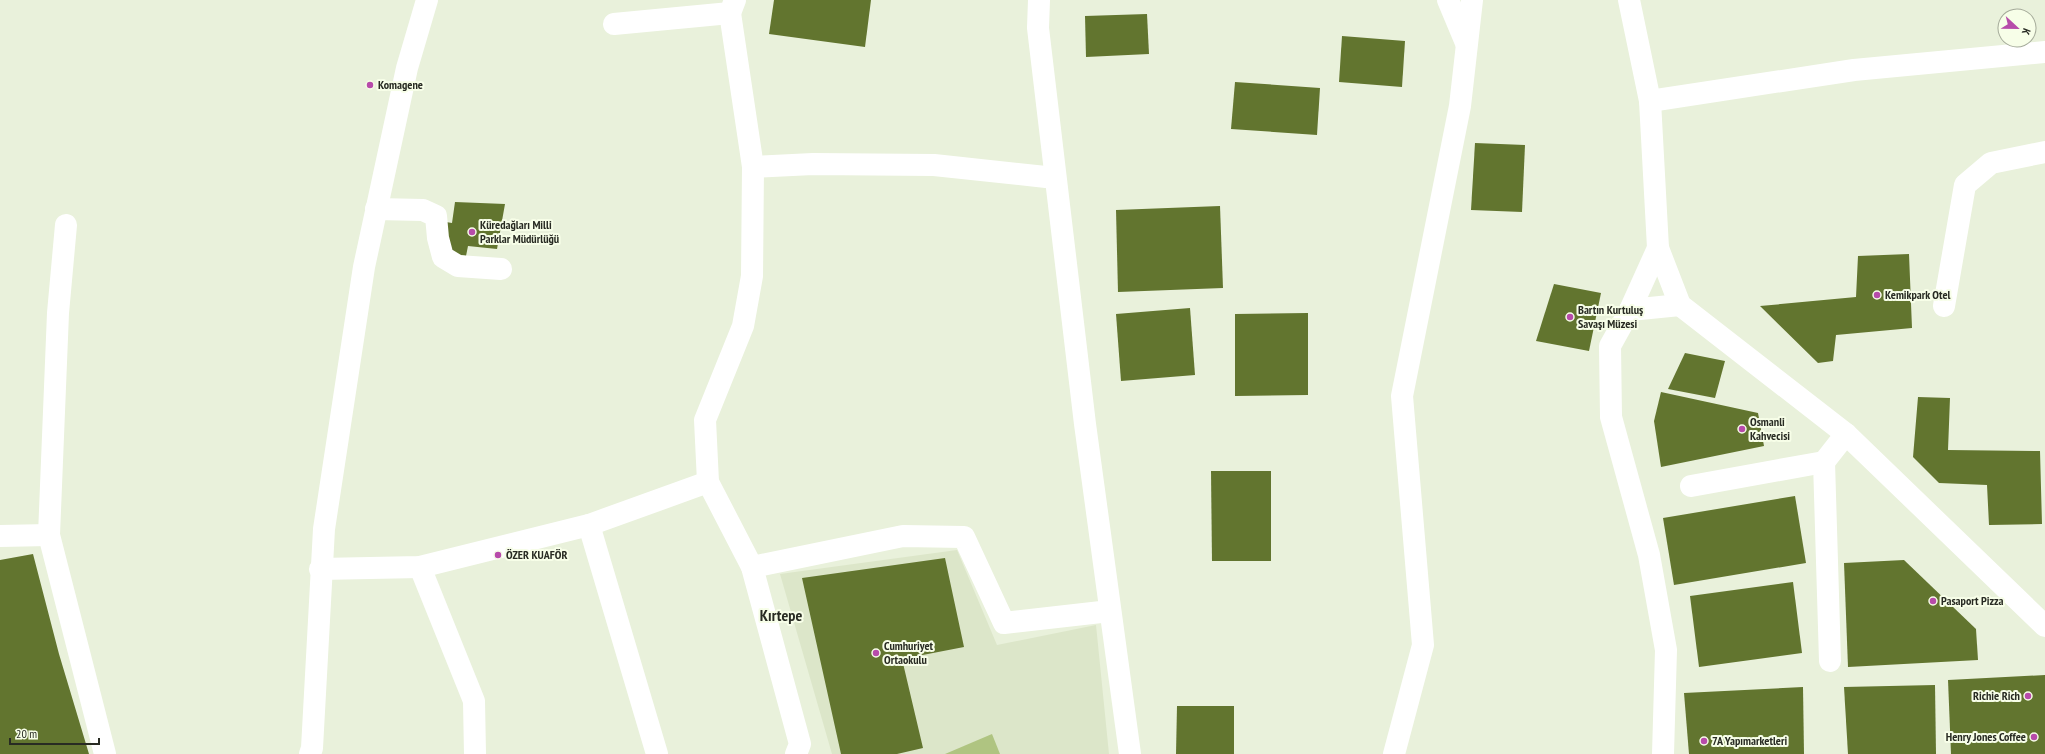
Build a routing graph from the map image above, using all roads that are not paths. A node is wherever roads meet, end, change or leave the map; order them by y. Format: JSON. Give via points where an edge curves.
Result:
{"nodes":[{"id":1,"x":427,"y":0,"type":"edge"},
{"id":2,"x":1039,"y":0,"type":"edge"},
{"id":3,"x":1448,"y":0,"type":"edge"},
{"id":4,"x":1472,"y":0,"type":"edge"},
{"id":5,"x":1630,"y":0,"type":"edge"},
{"id":6,"x":733,"y":6,"type":"edge"},
{"id":7,"x":614,"y":24,"type":"dead end"},
{"id":8,"x":1467,"y":45,"type":"junction"},
{"id":9,"x":2045,"y":52,"type":"edge"},
{"id":10,"x":1650,"y":101,"type":"junction"},
{"id":11,"x":2045,"y":152,"type":"edge"},
{"id":12,"x":753,"y":167,"type":"junction"},
{"id":13,"x":1055,"y":178,"type":"junction"},
{"id":14,"x":376,"y":209,"type":"junction"},
{"id":15,"x":66,"y":225,"type":"dead end"},
{"id":16,"x":1658,"y":248,"type":"junction"},
{"id":17,"x":501,"y":269,"type":"dead end"},
{"id":18,"x":1680,"y":305,"type":"junction"},
{"id":19,"x":1944,"y":306,"type":"dead end"},
{"id":20,"x":1630,"y":310,"type":"junction"},
{"id":21,"x":1846,"y":434,"type":"junction"},
{"id":22,"x":1824,"y":462,"type":"junction"},
{"id":23,"x":708,"y":482,"type":"junction"},
{"id":24,"x":1691,"y":486,"type":"dead end"},
{"id":25,"x":589,"y":525,"type":"junction"},
{"id":26,"x":49,"y":534,"type":"junction"},
{"id":27,"x":0,"y":536,"type":"edge"},
{"id":28,"x":420,"y":567,"type":"junction"},
{"id":29,"x":752,"y":567,"type":"junction"},
{"id":30,"x":320,"y":569,"type":"junction"},
{"id":31,"x":1110,"y":611,"type":"junction"},
{"id":32,"x":2045,"y":626,"type":"edge"},
{"id":33,"x":1830,"y":661,"type":"dead end"},
{"id":34,"x":105,"y":754,"type":"edge"},
{"id":35,"x":310,"y":754,"type":"edge"},
{"id":36,"x":475,"y":754,"type":"edge"},
{"id":37,"x":657,"y":754,"type":"edge"},
{"id":38,"x":796,"y":754,"type":"edge"},
{"id":39,"x":1130,"y":754,"type":"edge"},
{"id":40,"x":1394,"y":754,"type":"edge"},
{"id":41,"x":1663,"y":754,"type":"edge"}],
"edges":[{"from":1,"to":14,"type":"street","via":[[407,68]]},
{"from":2,"to":13,"type":"street","via":[[1038,28]]},
{"from":3,"to":8,"type":"street"},
{"from":4,"to":8,"type":"street"},
{"from":5,"to":10,"type":"street"},
{"from":6,"to":7,"type":"street"},
{"from":6,"to":12,"type":"street"},
{"from":8,"to":40,"type":"street","via":[[1460,106],[1402,396],[1423,645]]},
{"from":9,"to":10,"type":"street","via":[[1854,70]]},
{"from":10,"to":16,"type":"street"},
{"from":11,"to":19,"type":"street","via":[[1991,163],[1965,185]]},
{"from":12,"to":13,"type":"street","via":[[813,164],[934,164]]},
{"from":12,"to":23,"type":"street","via":[[752,276],[743,326],[704,420]]},
{"from":13,"to":31,"type":"street"},
{"from":14,"to":17,"type":"street","via":[[423,210],[436,216],[443,257],[458,266]]},
{"from":14,"to":30,"type":"street","via":[[362,274]]},
{"from":15,"to":26,"type":"street","via":[[58,313]]},
{"from":16,"to":18,"type":"street"},
{"from":16,"to":20,"type":"street"},
{"from":18,"to":20,"type":"street"},
{"from":18,"to":21,"type":"street"},
{"from":20,"to":41,"type":"street","via":[[1610,346],[1611,417],[1649,555],[1666,650]]},
{"from":21,"to":22,"type":"street"},
{"from":21,"to":32,"type":"street"},
{"from":22,"to":24,"type":"street"},
{"from":22,"to":33,"type":"street"},
{"from":23,"to":25,"type":"street"},
{"from":23,"to":29,"type":"street"},
{"from":25,"to":28,"type":"street"},
{"from":25,"to":37,"type":"street"},
{"from":26,"to":27,"type":"street"},
{"from":26,"to":34,"type":"street"},
{"from":28,"to":30,"type":"street"},
{"from":28,"to":36,"type":"street","via":[[474,701]]},
{"from":29,"to":31,"type":"street","via":[[903,536],[964,536],[1004,623]]},
{"from":29,"to":38,"type":"street","via":[[800,744]]},
{"from":30,"to":35,"type":"street"},
{"from":31,"to":39,"type":"street"}]}
